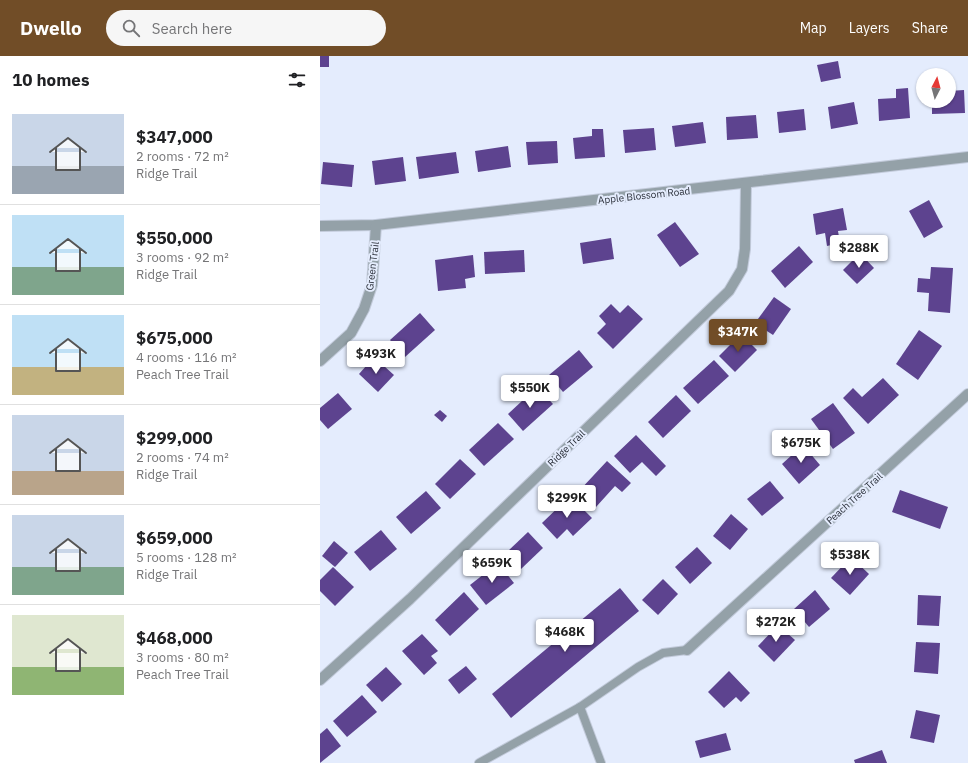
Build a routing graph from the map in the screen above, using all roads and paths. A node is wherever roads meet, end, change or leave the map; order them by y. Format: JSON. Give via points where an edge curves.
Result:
{"nodes":[{"id":1,"x":968,"y":157,"type":"edge"},
{"id":2,"x":746,"y":183,"type":"junction"},
{"id":3,"x":376,"y":225,"type":"junction"},
{"id":4,"x":320,"y":226,"type":"edge"},
{"id":5,"x":320,"y":361,"type":"edge"},
{"id":6,"x":968,"y":394,"type":"edge"},
{"id":7,"x":687,"y":650,"type":"joint"},
{"id":8,"x":320,"y":680,"type":"edge"},
{"id":9,"x":580,"y":708,"type":"junction"},
{"id":10,"x":480,"y":763,"type":"edge"},
{"id":11,"x":601,"y":763,"type":"edge"}],
"edges":[{"from":1,"to":2,"type":"street","name":"Apple Blossom Road"},
{"from":2,"to":3,"type":"street","name":"Apple Blossom Road"},
{"from":2,"to":8,"type":"street","name":"Ridge Trail","via":[[745,249],[742,269],[729,291],[410,600]]},
{"from":3,"to":4,"type":"street","name":"Apple Blossom Road"},
{"from":3,"to":5,"type":"street","name":"Green Trail","via":[[372,285],[364,309],[351,333]]},
{"from":6,"to":7,"type":"street","name":"Peach Tree Trail"},
{"from":7,"to":9,"type":"lane","via":[[663,652]]},
{"from":9,"to":10,"type":"lane"},
{"from":9,"to":11,"type":"lane"}]}
